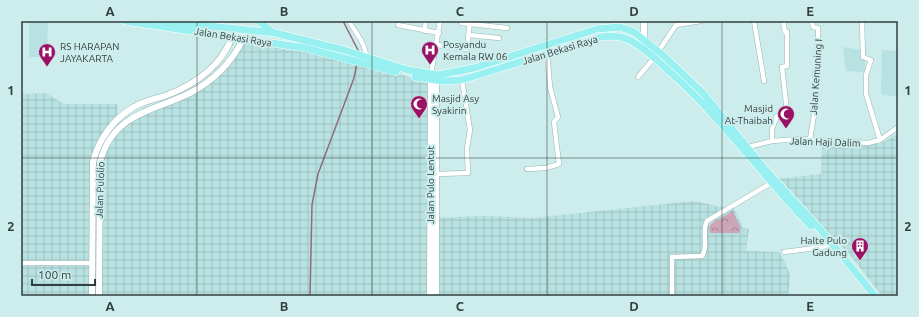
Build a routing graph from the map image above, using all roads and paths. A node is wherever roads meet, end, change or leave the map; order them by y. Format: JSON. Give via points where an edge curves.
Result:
{"nodes":[{"id":1,"x":125,"y":21,"type":"edge"},
{"id":2,"x":243,"y":21,"type":"edge"},
{"id":3,"x":258,"y":21,"type":"edge"},
{"id":4,"x":349,"y":21,"type":"edge"},
{"id":5,"x":426,"y":21,"type":"edge"},
{"id":6,"x":440,"y":21,"type":"edge"},
{"id":7,"x":644,"y":21,"type":"edge"},
{"id":8,"x":701,"y":21,"type":"edge"},
{"id":9,"x":754,"y":21,"type":"edge"},
{"id":10,"x":783,"y":21,"type":"edge"},
{"id":11,"x":812,"y":21,"type":"edge"},
{"id":12,"x":862,"y":21,"type":"edge"},
{"id":13,"x":470,"y":22,"type":"edge"},
{"id":14,"x":162,"y":23,"type":"edge"},
{"id":15,"x":462,"y":23,"type":"dead end"},
{"id":16,"x":218,"y":24,"type":"edge"},
{"id":17,"x":232,"y":24,"type":"edge"},
{"id":18,"x":401,"y":24,"type":"edge"},
{"id":19,"x":507,"y":28,"type":"dead end"},
{"id":20,"x":245,"y":29,"type":"junction"},
{"id":21,"x":425,"y":31,"type":"junction"},
{"id":22,"x":439,"y":33,"type":"junction"},
{"id":23,"x":275,"y":34,"type":"junction"},
{"id":24,"x":469,"y":35,"type":"junction"},
{"id":25,"x":232,"y":37,"type":"junction"},
{"id":26,"x":499,"y":38,"type":"dead end"},
{"id":27,"x":243,"y":39,"type":"junction"},
{"id":28,"x":645,"y":39,"type":"junction"},
{"id":29,"x":437,"y":45,"type":"junction"},
{"id":30,"x":642,"y":48,"type":"junction"},
{"id":31,"x":547,"y":53,"type":"junction"},
{"id":32,"x":657,"y":54,"type":"junction"},
{"id":33,"x":353,"y":57,"type":"junction"},
{"id":34,"x":364,"y":59,"type":"junction"},
{"id":35,"x":217,"y":63,"type":"junction"},
{"id":36,"x":224,"y":67,"type":"junction"},
{"id":37,"x":433,"y":76,"type":"junction"},
{"id":38,"x":638,"y":77,"type":"dead end"},
{"id":39,"x":462,"y":80,"type":"junction"},
{"id":40,"x":764,"y":81,"type":"dead end"},
{"id":41,"x":167,"y":99,"type":"junction"},
{"id":42,"x":898,"y":127,"type":"edge"},
{"id":43,"x":810,"y":139,"type":"junction"},
{"id":44,"x":880,"y":140,"type":"junction"},
{"id":45,"x":772,"y":141,"type":"junction"},
{"id":46,"x":748,"y":146,"type":"junction"},
{"id":47,"x":527,"y":169,"type":"dead end"},
{"id":48,"x":437,"y":174,"type":"junction"},
{"id":49,"x":771,"y":183,"type":"junction"},
{"id":50,"x":92,"y":190,"type":"junction"},
{"id":51,"x":99,"y":190,"type":"junction"},
{"id":52,"x":797,"y":207,"type":"junction"},
{"id":53,"x":92,"y":210,"type":"junction"},
{"id":54,"x":99,"y":210,"type":"junction"},
{"id":55,"x":831,"y":244,"type":"junction"},
{"id":56,"x":784,"y":252,"type":"dead end"},
{"id":57,"x":92,"y":262,"type":"junction"},
{"id":58,"x":21,"y":263,"type":"edge"},
{"id":59,"x":92,"y":296,"type":"edge"},
{"id":60,"x":99,"y":296,"type":"edge"},
{"id":61,"x":430,"y":296,"type":"edge"},
{"id":62,"x":436,"y":296,"type":"edge"},
{"id":63,"x":672,"y":296,"type":"edge"},
{"id":64,"x":875,"y":296,"type":"edge"}],
"edges":[{"from":1,"to":14,"type":"main road","name":"Jalan Bekasi Raya"},
{"from":2,"to":20,"type":"main road"},
{"from":3,"to":23,"type":"main road"},
{"from":4,"to":34,"type":"street","via":[[365,50]]},
{"from":5,"to":21,"type":"street"},
{"from":6,"to":22,"type":"street"},
{"from":7,"to":28,"type":"street"},
{"from":8,"to":32,"type":"street","via":[[676,25]]},
{"from":9,"to":40,"type":"street"},
{"from":10,"to":45,"type":"street","via":[[785,32],[788,32],[787,66],[782,67],[787,112],[777,116],[772,129]]},
{"from":11,"to":43,"type":"street","name":"Jalan Kemuning I","via":[[813,28],[818,28],[818,44],[815,111]]},
{"from":12,"to":44,"type":"street","via":[[863,57],[871,60],[866,75],[866,97]]},
{"from":13,"to":15,"type":"street"},
{"from":13,"to":19,"type":"street"},
{"from":13,"to":24,"type":"street"},
{"from":14,"to":16,"type":"main road","name":"Jalan Bekasi Raya"},
{"from":14,"to":25,"type":"main road","name":"Jalan Bekasi Raya"},
{"from":16,"to":17,"type":"main road","name":"Jalan Bekasi Raya"},
{"from":17,"to":20,"type":"main road","name":"Jalan Bekasi Raya"},
{"from":17,"to":25,"type":"main road"},
{"from":18,"to":21,"type":"street"},
{"from":20,"to":23,"type":"main road","name":"Jalan Bekasi Raya"},
{"from":20,"to":27,"type":"main road"},
{"from":21,"to":22,"type":"street"},
{"from":22,"to":29,"type":"street"},
{"from":23,"to":33,"type":"main road","name":"Jalan Bekasi Raya","via":[[307,40]]},
{"from":24,"to":26,"type":"street"},
{"from":24,"to":29,"type":"street","via":[[467,49]]},
{"from":25,"to":27,"type":"main road","name":"Jalan Bekasi Raya"},
{"from":25,"to":35,"type":"street","name":"Jalan Pulolio"},
{"from":27,"to":33,"type":"main road","name":"Jalan Bekasi Raya"},
{"from":27,"to":36,"type":"street","name":"Jalan Pulolio"},
{"from":28,"to":30,"type":"street"},
{"from":28,"to":32,"type":"main road","name":"Jalan Bekasi Raya"},
{"from":28,"to":37,"type":"main road","name":"Jalan Bekasi Raya","via":[[625,28],[607,27],[583,32],[466,70]]},
{"from":29,"to":37,"type":"street"},
{"from":30,"to":31,"type":"main road","name":"Jalan Bekasi Raya","via":[[628,39],[613,35]]},
{"from":30,"to":32,"type":"main road","name":"Jalan Bekasi Raya"},
{"from":31,"to":39,"type":"main road","name":"Jalan Bekasi Raya"},
{"from":31,"to":47,"type":"street","via":[[550,87],[558,117],[554,122],[558,164],[546,168]]},
{"from":32,"to":38,"type":"street"},
{"from":32,"to":46,"type":"main road","name":"Jalan Bekasi Raya","via":[[702,92]]},
{"from":32,"to":49,"type":"main road","name":"Jalan Bekasi Raya","via":[[701,100]]},
{"from":33,"to":34,"type":"main road","name":"Jalan Bekasi Raya"},
{"from":34,"to":37,"type":"main road","name":"Jalan Bekasi Raya"},
{"from":35,"to":36,"type":"street"},
{"from":35,"to":41,"type":"street","name":"Jalan Pulolio"},
{"from":36,"to":41,"type":"street","name":"Jalan Pulolio","via":[[200,87]]},
{"from":37,"to":39,"type":"main road","name":"Jalan Bekasi Raya"},
{"from":37,"to":48,"type":"street","name":"Jalan Pulo Lentut"},
{"from":37,"to":61,"type":"street","name":"Jalan Pulo Lentut"},
{"from":39,"to":48,"type":"street","via":[[470,130],[467,148],[468,173]]},
{"from":41,"to":50,"type":"street","name":"Jalan Pulolio","via":[[141,103],[124,112],[104,135],[95,151]]},
{"from":41,"to":51,"type":"street","name":"Jalan Pulolio","via":[[137,114],[107,141],[100,162]]},
{"from":42,"to":44,"type":"street","name":"Jalan Haji Dalim"},
{"from":43,"to":44,"type":"street","name":"Jalan Haji Dalim","via":[[868,143]]},
{"from":43,"to":45,"type":"street","name":"Jalan Haji Dalim"},
{"from":45,"to":46,"type":"street","name":"Jalan Haji Dalim"},
{"from":46,"to":52,"type":"main road","name":"Jalan Bekasi Raya"},
{"from":48,"to":62,"type":"street","name":"Jalan Pulo Lentut"},
{"from":49,"to":52,"type":"main road","name":"Jalan Bekasi Raya"},
{"from":49,"to":63,"type":"street","via":[[707,221],[702,256],[672,257]]},
{"from":50,"to":51,"type":"street"},
{"from":50,"to":53,"type":"street","name":"Jalan Pulolio"},
{"from":51,"to":54,"type":"street","name":"Jalan Pulolio"},
{"from":52,"to":55,"type":"main road","name":"Jalan Bekasi Raya","via":[[816,231]]},
{"from":53,"to":54,"type":"street"},
{"from":53,"to":57,"type":"street","name":"Jalan Pulolio"},
{"from":54,"to":60,"type":"street","name":"Jalan Pulolio"},
{"from":55,"to":56,"type":"street"},
{"from":55,"to":64,"type":"main road","name":"Jalan Bekasi Raya"},
{"from":57,"to":58,"type":"street"},
{"from":57,"to":59,"type":"street","name":"Jalan Pulolio"}]}
